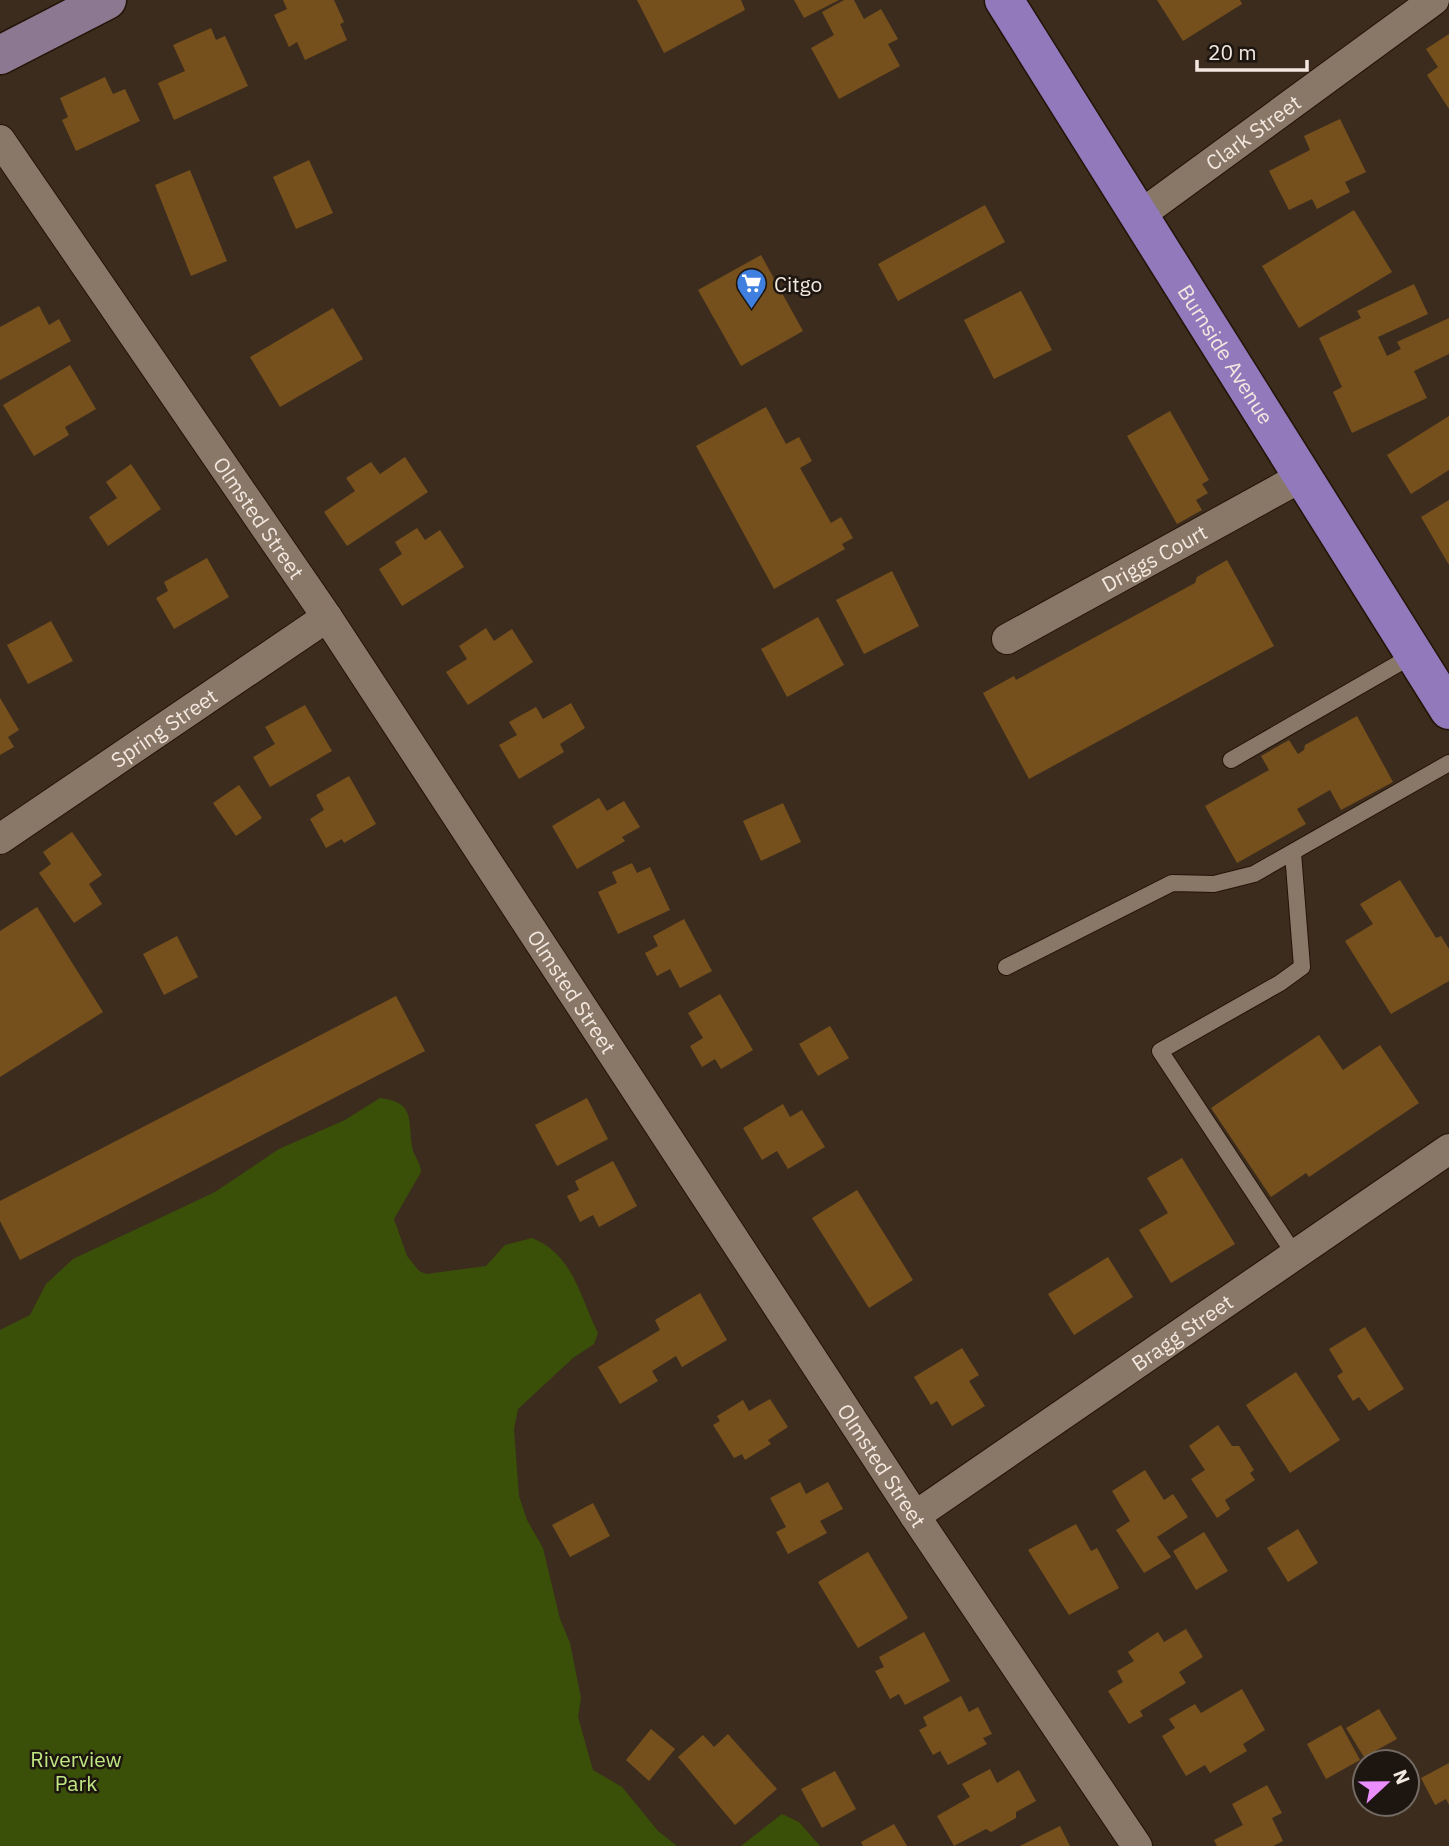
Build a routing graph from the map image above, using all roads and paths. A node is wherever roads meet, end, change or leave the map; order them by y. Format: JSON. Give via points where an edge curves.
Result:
{"nodes":[{"id":1,"x":107,"y":0,"type":"edge"},
{"id":2,"x":1004,"y":0,"type":"edge"},
{"id":3,"x":1434,"y":0,"type":"edge"},
{"id":4,"x":0,"y":55,"type":"edge"},
{"id":5,"x":0,"y":140,"type":"edge"},
{"id":6,"x":1140,"y":215,"type":"junction"},
{"id":7,"x":1303,"y":476,"type":"junction"},
{"id":8,"x":327,"y":617,"type":"junction"},
{"id":9,"x":1007,"y":639,"type":"dead end"},
{"id":10,"x":1415,"y":654,"type":"junction"},
{"id":11,"x":1449,"y":710,"type":"edge"},
{"id":12,"x":1231,"y":760,"type":"dead end"},
{"id":13,"x":1449,"y":763,"type":"edge"},
{"id":14,"x":0,"y":839,"type":"edge"},
{"id":15,"x":1293,"y":853,"type":"junction"},
{"id":16,"x":1006,"y":967,"type":"dead end"},
{"id":17,"x":1449,"y":1149,"type":"edge"},
{"id":18,"x":1295,"y":1255,"type":"junction"},
{"id":19,"x":915,"y":1516,"type":"junction"},
{"id":20,"x":1138,"y":1846,"type":"edge"}],
"edges":[{"from":1,"to":4,"type":"street"},
{"from":2,"to":6,"type":"main road","name":"Burnside Avenue"},
{"from":3,"to":6,"type":"street","name":"Clark Street"},
{"from":5,"to":8,"type":"street","name":"Olmsted Street"},
{"from":6,"to":7,"type":"main road","name":"Burnside Avenue"},
{"from":7,"to":9,"type":"street","name":"Driggs Court"},
{"from":7,"to":10,"type":"main road","name":"Burnside Avenue"},
{"from":8,"to":14,"type":"street","name":"Spring Street"},
{"from":8,"to":19,"type":"street","name":"Olmsted Street"},
{"from":10,"to":11,"type":"main road","name":"Burnside Avenue"},
{"from":10,"to":12,"type":"lane"},
{"from":13,"to":15,"type":"lane"},
{"from":15,"to":16,"type":"lane","via":[[1254,874],[1214,884],[1172,883]]},
{"from":15,"to":18,"type":"lane","via":[[1302,967],[1160,1051]]},
{"from":17,"to":18,"type":"street","name":"Bragg Street"},
{"from":18,"to":19,"type":"street","name":"Bragg Street"},
{"from":19,"to":20,"type":"street","name":"Olmsted Street"}]}
